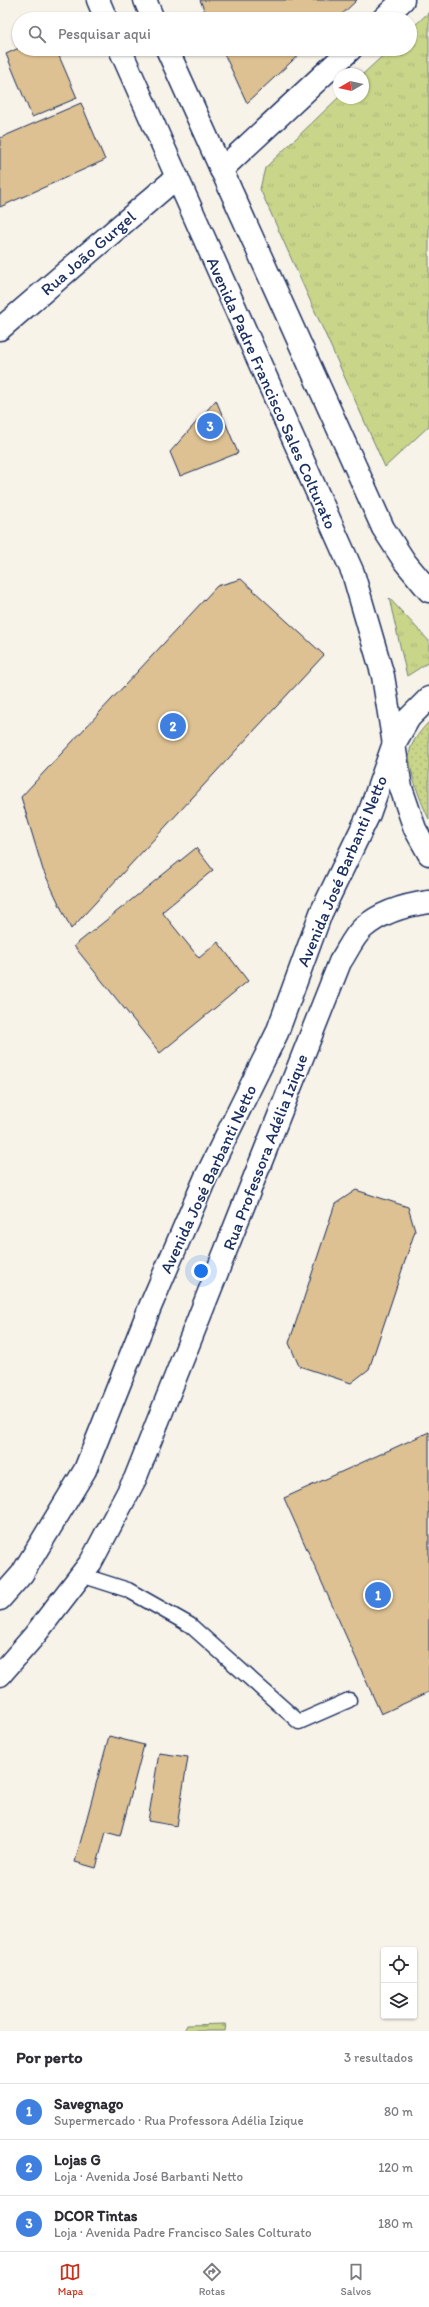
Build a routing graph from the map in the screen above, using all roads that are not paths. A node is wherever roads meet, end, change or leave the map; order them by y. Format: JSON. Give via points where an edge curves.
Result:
{"nodes":[{"id":1,"x":98,"y":0,"type":"edge"},
{"id":2,"x":145,"y":0,"type":"edge"},
{"id":3,"x":403,"y":0,"type":"edge"},
{"id":4,"x":103,"y":12,"type":"edge"},
{"id":5,"x":150,"y":12,"type":"edge"},
{"id":6,"x":390,"y":12,"type":"edge"},
{"id":7,"x":123,"y":56,"type":"edge"},
{"id":8,"x":170,"y":56,"type":"edge"},
{"id":9,"x":343,"y":56,"type":"edge"},
{"id":10,"x":221,"y":170,"type":"junction"},
{"id":11,"x":177,"y":177,"type":"junction"},
{"id":12,"x":0,"y":329,"type":"edge"},
{"id":13,"x":405,"y":562,"type":"junction"},
{"id":14,"x":429,"y":570,"type":"edge"},
{"id":15,"x":429,"y":591,"type":"edge"},
{"id":16,"x":429,"y":698,"type":"edge"},
{"id":17,"x":393,"y":746,"type":"junction"},
{"id":18,"x":429,"y":854,"type":"edge"},
{"id":19,"x":429,"y":902,"type":"edge"},
{"id":20,"x":81,"y":1575,"type":"junction"},
{"id":21,"x":0,"y":1599,"type":"edge"},
{"id":22,"x":0,"y":1674,"type":"edge"},
{"id":23,"x":349,"y":1700,"type":"dead end"}],
"edges":[{"from":1,"to":4,"type":"street"},
{"from":2,"to":5,"type":"street"},
{"from":3,"to":6,"type":"street"},
{"from":7,"to":11,"type":"street","name":"Avenida Padre Francisco Sales Colturato"},
{"from":8,"to":10,"type":"street"},
{"from":9,"to":10,"type":"street"},
{"from":10,"to":13,"type":"street","via":[[383,528]]},
{"from":11,"to":12,"type":"street","name":"Rua João Gurgel"},
{"from":11,"to":17,"type":"street","name":"Avenida Padre Francisco Sales Colturato","via":[[354,573],[383,676]]},
{"from":13,"to":14,"type":"street"},
{"from":13,"to":15,"type":"street"},
{"from":16,"to":17,"type":"street","name":"Avenida José Barbanti Netto","via":[[409,718]]},
{"from":17,"to":18,"type":"street","name":"Avenida Padre Francisco Sales Colturato","via":[[400,788],[415,829]]},
{"from":17,"to":21,"type":"street","name":"Avenida José Barbanti Netto","via":[[368,814],[320,913],[277,1033],[205,1179],[150,1307],[85,1470],[22,1574]]},
{"from":19,"to":20,"type":"street","name":"Rua Professora Adélia Izique","via":[[400,908],[375,920],[362,929],[340,962],[135,1479],[91,1562]]},
{"from":20,"to":22,"type":"street","via":[[34,1636]]},
{"from":20,"to":23,"type":"lane","via":[[128,1590],[190,1625],[299,1722]]}]}
